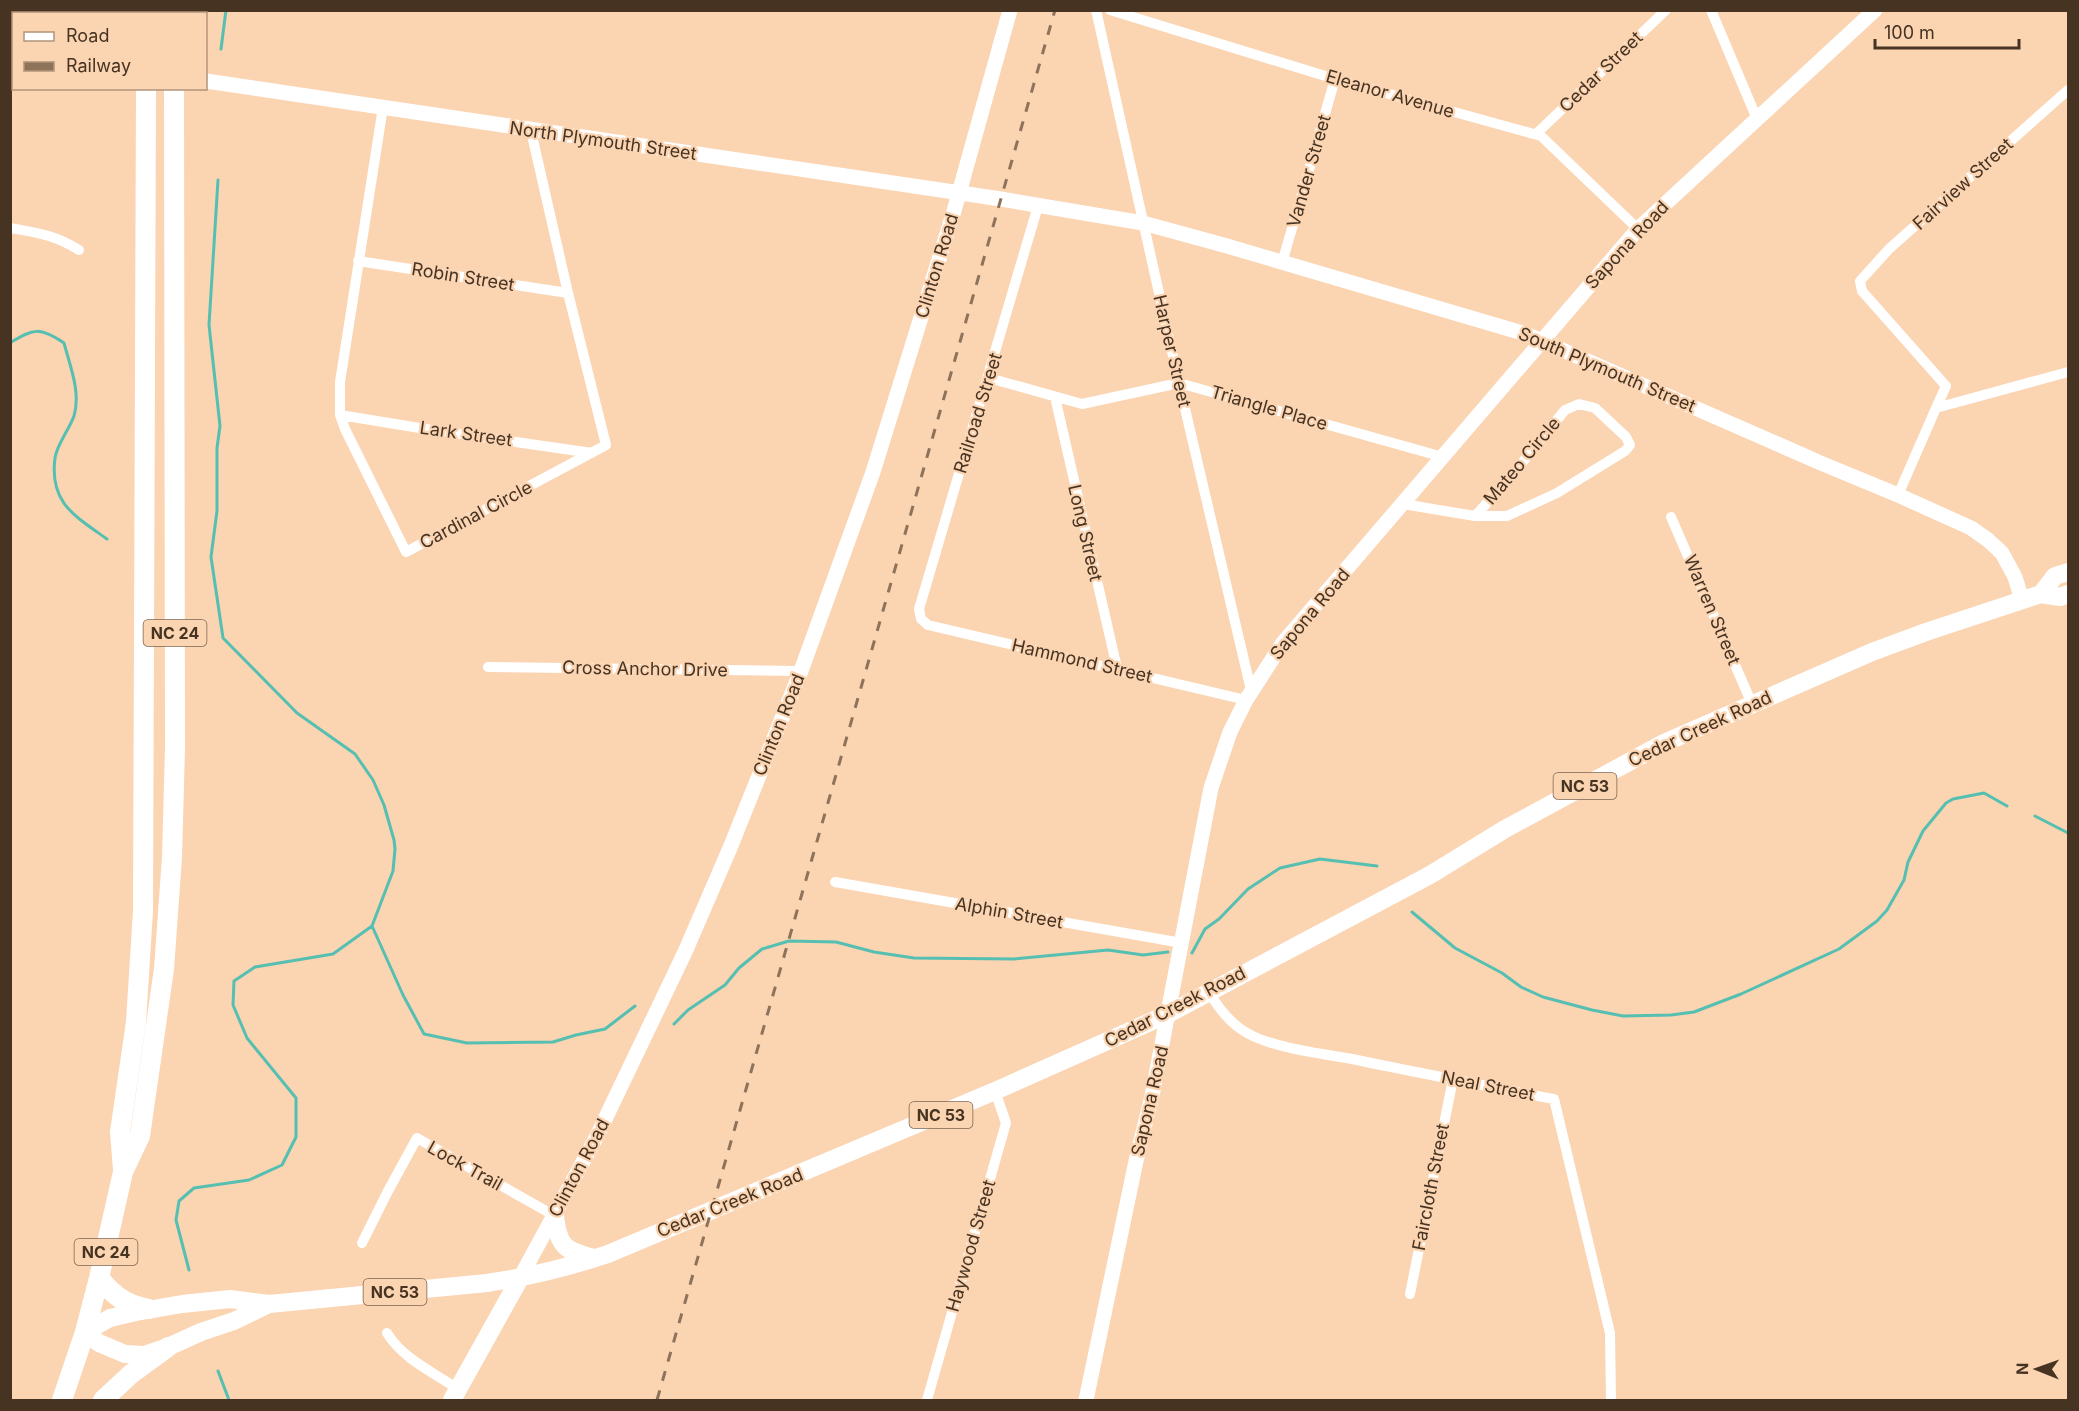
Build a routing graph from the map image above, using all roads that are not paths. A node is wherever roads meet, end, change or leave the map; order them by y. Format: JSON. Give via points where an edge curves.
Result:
{"nodes":[{"id":1,"x":1010,"y":10,"type":"edge"},
{"id":2,"x":1110,"y":10,"type":"edge"},
{"id":3,"x":1666,"y":10,"type":"edge"},
{"id":4,"x":1711,"y":10,"type":"edge"},
{"id":5,"x":1875,"y":10,"type":"edge"},
{"id":6,"x":1097,"y":11,"type":"edge"},
{"id":7,"x":1335,"y":79,"type":"junction"},
{"id":8,"x":207,"y":81,"type":"edge"},
{"id":9,"x":146,"y":90,"type":"edge"},
{"id":10,"x":174,"y":90,"type":"edge"},
{"id":11,"x":2068,"y":90,"type":"edge"},
{"id":12,"x":383,"y":107,"type":"junction"},
{"id":13,"x":1757,"y":119,"type":"junction"},
{"id":14,"x":531,"y":131,"type":"junction"},
{"id":15,"x":1536,"y":134,"type":"junction"},
{"id":16,"x":959,"y":194,"type":"junction"},
{"id":17,"x":1001,"y":200,"type":"joint"},
{"id":18,"x":1038,"y":206,"type":"junction"},
{"id":19,"x":1143,"y":223,"type":"junction"},
{"id":20,"x":10,"y":228,"type":"edge"},
{"id":21,"x":1638,"y":229,"type":"junction"},
{"id":22,"x":79,"y":250,"type":"dead end"},
{"id":23,"x":358,"y":261,"type":"junction"},
{"id":24,"x":1282,"y":263,"type":"junction"},
{"id":25,"x":568,"y":293,"type":"junction"},
{"id":26,"x":1543,"y":340,"type":"junction"},
{"id":27,"x":2068,"y":372,"type":"edge"},
{"id":28,"x":989,"y":378,"type":"junction"},
{"id":29,"x":1179,"y":383,"type":"junction"},
{"id":30,"x":1054,"y":397,"type":"junction"},
{"id":31,"x":1936,"y":408,"type":"junction"},
{"id":32,"x":340,"y":415,"type":"junction"},
{"id":33,"x":592,"y":453,"type":"junction"},
{"id":34,"x":1443,"y":457,"type":"junction"},
{"id":35,"x":1898,"y":495,"type":"junction"},
{"id":36,"x":1403,"y":504,"type":"junction"},
{"id":37,"x":1475,"y":516,"type":"junction"},
{"id":38,"x":1671,"y":517,"type":"dead end"},
{"id":39,"x":2068,"y":572,"type":"edge"},
{"id":40,"x":2041,"y":594,"type":"junction"},
{"id":41,"x":2068,"y":594,"type":"edge"},
{"id":42,"x":2022,"y":600,"type":"junction"},
{"id":43,"x":921,"y":619,"type":"joint"},
{"id":44,"x":488,"y":667,"type":"dead end"},
{"id":45,"x":1117,"y":668,"type":"junction"},
{"id":46,"x":801,"y":671,"type":"junction"},
{"id":47,"x":1248,"y":695,"type":"junction"},
{"id":48,"x":1752,"y":704,"type":"junction"},
{"id":49,"x":835,"y":882,"type":"dead end"},
{"id":50,"x":1182,"y":944,"type":"junction"},
{"id":51,"x":1209,"y":992,"type":"junction"},
{"id":52,"x":1168,"y":1014,"type":"junction"},
{"id":53,"x":1453,"y":1079,"type":"junction"},
{"id":54,"x":995,"y":1091,"type":"junction"},
{"id":55,"x":123,"y":1172,"type":"junction"},
{"id":56,"x":555,"y":1216,"type":"junction"},
{"id":57,"x":362,"y":1243,"type":"dead end"},
{"id":58,"x":594,"y":1258,"type":"junction"},
{"id":59,"x":99,"y":1278,"type":"junction"},
{"id":60,"x":520,"y":1278,"type":"junction"},
{"id":61,"x":1410,"y":1294,"type":"dead end"},
{"id":62,"x":269,"y":1304,"type":"junction"},
{"id":63,"x":149,"y":1309,"type":"junction"},
{"id":64,"x":84,"y":1332,"type":"junction"},
{"id":65,"x":387,"y":1333,"type":"dead end"},
{"id":66,"x":168,"y":1347,"type":"junction"},
{"id":67,"x":455,"y":1395,"type":"edge"},
{"id":68,"x":62,"y":1401,"type":"edge"},
{"id":69,"x":103,"y":1401,"type":"edge"},
{"id":70,"x":927,"y":1401,"type":"edge"},
{"id":71,"x":1086,"y":1401,"type":"edge"},
{"id":72,"x":1611,"y":1401,"type":"edge"}],
"edges":[{"from":1,"to":16,"type":"street","name":"Clinton Road"},
{"from":2,"to":7,"type":"street","name":"Eleanor Avenue"},
{"from":3,"to":15,"type":"street","name":"Cedar Street"},
{"from":4,"to":13,"type":"street"},
{"from":5,"to":13,"type":"street","name":"Sapona Road"},
{"from":6,"to":19,"type":"street","name":"Harper Street"},
{"from":7,"to":15,"type":"street","name":"Eleanor Avenue"},
{"from":7,"to":24,"type":"street","name":"Vander Street"},
{"from":8,"to":12,"type":"street","name":"North Plymouth Street"},
{"from":9,"to":55,"type":"highway","number":"NC 24","via":[[144,900],[136,1022],[120,1132]]},
{"from":10,"to":55,"type":"highway","number":"NC 24","via":[[172,857],[164,969],[149,1080],[140,1136]]},
{"from":11,"to":31,"type":"street","name":"Fairview Street","via":[[1889,249],[1860,282],[1862,291],[1946,386]]},
{"from":12,"to":14,"type":"street","name":"North Plymouth Street"},
{"from":12,"to":23,"type":"street","name":"Cardinal Circle"},
{"from":13,"to":21,"type":"street","name":"Sapona Road"},
{"from":14,"to":16,"type":"street","name":"North Plymouth Street"},
{"from":14,"to":25,"type":"street"},
{"from":15,"to":21,"type":"street","name":"Eleanor Avenue"},
{"from":16,"to":17,"type":"street","name":"North Plymouth Street"},
{"from":16,"to":46,"type":"street","name":"Clinton Road","via":[[873,472]]},
{"from":17,"to":18,"type":"street","name":"South Plymouth Street"},
{"from":18,"to":19,"type":"street","name":"South Plymouth Street"},
{"from":18,"to":28,"type":"street","name":"Railroad Street"},
{"from":19,"to":24,"type":"street","name":"South Plymouth Street"},
{"from":19,"to":29,"type":"street","name":"Harper Street"},
{"from":20,"to":22,"type":"street","via":[[62,240]]},
{"from":21,"to":26,"type":"street","name":"Sapona Road"},
{"from":23,"to":25,"type":"street","name":"Robin Street"},
{"from":23,"to":32,"type":"street","name":"Cardinal Circle","via":[[340,382]]},
{"from":24,"to":26,"type":"street","name":"South Plymouth Street"},
{"from":25,"to":33,"type":"street","via":[[606,445]]},
{"from":26,"to":34,"type":"street","name":"Sapona Road"},
{"from":26,"to":35,"type":"street","name":"South Plymouth Street"},
{"from":27,"to":31,"type":"street"},
{"from":28,"to":30,"type":"street","name":"Triangle Place"},
{"from":28,"to":43,"type":"street","name":"Railroad Street","via":[[919,609]]},
{"from":29,"to":30,"type":"street","name":"Triangle Place","via":[[1082,404]]},
{"from":29,"to":34,"type":"street","name":"Triangle Place"},
{"from":29,"to":47,"type":"street","name":"Harper Street"},
{"from":30,"to":45,"type":"street","name":"Long Street"},
{"from":31,"to":35,"type":"street"},
{"from":32,"to":33,"type":"street","name":"Lark Street"},
{"from":32,"to":33,"type":"street","name":"Cardinal Circle","via":[[406,552]]},
{"from":34,"to":36,"type":"street","name":"Sapona Road"},
{"from":35,"to":42,"type":"street","name":"South Plymouth Street","via":[[1971,528],[1988,540],[2002,553]]},
{"from":36,"to":37,"type":"street","name":"Mateo Circle"},
{"from":36,"to":47,"type":"street","name":"Sapona Road","via":[[1282,644]]},
{"from":37,"to":37,"type":"street","name":"Mateo Circle","via":[[1507,516],[1557,494],[1625,451],[1630,446],[1626,437],[1594,408],[1579,404],[1565,410]]},
{"from":38,"to":48,"type":"street","name":"Warren Street"},
{"from":39,"to":40,"type":"main road","name":"Cedar Creek Road","via":[[2055,576]]},
{"from":40,"to":41,"type":"main road","name":"Cedar Creek Road","number":"NC 53"},
{"from":40,"to":42,"type":"main road","name":"Cedar Creek Road","number":"NC 53"},
{"from":42,"to":48,"type":"main road","name":"Cedar Creek Road","number":"NC 53","via":[[1904,640]]},
{"from":43,"to":45,"type":"street","name":"Hammond Street","via":[[928,625]]},
{"from":44,"to":46,"type":"street","name":"Cross Anchor Drive"},
{"from":45,"to":47,"type":"street","name":"Hammond Street"},
{"from":46,"to":56,"type":"street","name":"Clinton Road","via":[[685,952]]},
{"from":47,"to":50,"type":"street","name":"Sapona Road","via":[[1230,732],[1211,788]]},
{"from":48,"to":51,"type":"main road","name":"Cedar Creek Road","number":"NC 53","via":[[1643,754],[1430,875]]},
{"from":49,"to":50,"type":"street","name":"Alphin Street"},
{"from":50,"to":52,"type":"street","name":"Sapona Road"},
{"from":51,"to":52,"type":"main road","name":"Cedar Creek Road","number":"NC 53"},
{"from":51,"to":53,"type":"street","name":"Neal Street","via":[[1218,1009],[1234,1025],[1264,1040]]},
{"from":52,"to":54,"type":"main road","name":"Cedar Creek Road","number":"NC 53"},
{"from":52,"to":71,"type":"street","name":"Sapona Road"},
{"from":53,"to":61,"type":"street","name":"Faircloth Street"},
{"from":53,"to":72,"type":"street","name":"Neal Street","via":[[1554,1099],[1610,1334]]},
{"from":54,"to":58,"type":"main road","name":"Cedar Creek Road","number":"NC 53"},
{"from":54,"to":70,"type":"street","name":"Haywood Street","via":[[1006,1123]]},
{"from":55,"to":59,"type":"highway","number":"NC 24"},
{"from":56,"to":57,"type":"street","name":"Lock Trail","via":[[417,1138]]},
{"from":56,"to":58,"type":"main road","via":[[557,1235],[565,1246]]},
{"from":56,"to":60,"type":"street","name":"Clinton Road"},
{"from":58,"to":60,"type":"main road","name":"Cedar Creek Road","number":"NC 53"},
{"from":59,"to":63,"type":"highway","via":[[118,1299]]},
{"from":59,"to":64,"type":"highway","number":"NC 24"},
{"from":60,"to":62,"type":"main road","name":"Cedar Creek Road","number":"NC 53"},
{"from":60,"to":67,"type":"main road","name":"Clinton Road"},
{"from":62,"to":63,"type":"main road","name":"Cedar Creek Road","number":"NC 53","via":[[230,1299]]},
{"from":62,"to":66,"type":"main road","name":"Cedar Creek Road","number":"NC 53"},
{"from":63,"to":64,"type":"main road","name":"Cedar Creek Road","number":"NC 53","via":[[110,1318]]},
{"from":64,"to":66,"type":"main road","name":"Cedar Creek Road","number":"NC 53","via":[[99,1343],[131,1355]]},
{"from":64,"to":68,"type":"highway","number":"NC 24"},
{"from":65,"to":67,"type":"street","via":[[406,1356]]},
{"from":66,"to":69,"type":"highway"}]}
